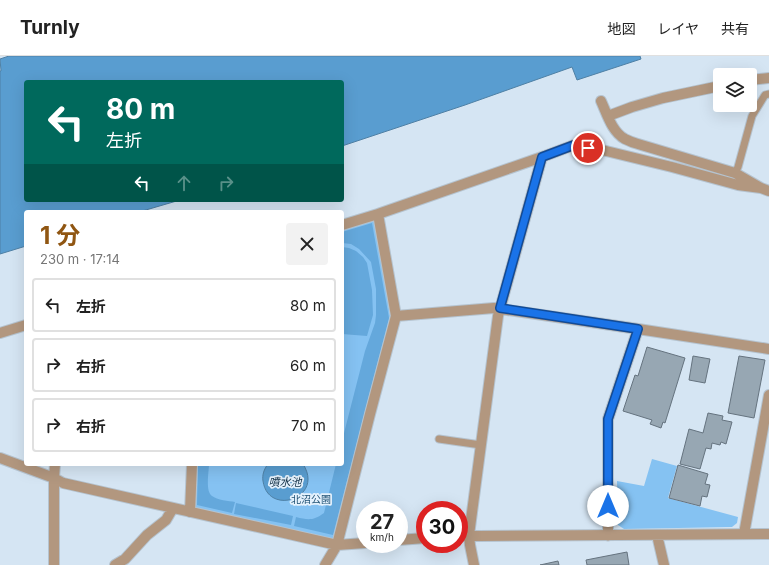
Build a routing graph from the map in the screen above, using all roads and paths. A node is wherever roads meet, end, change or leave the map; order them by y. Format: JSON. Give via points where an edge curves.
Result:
{"nodes":[{"id":1,"x":769,"y":78,"type":"edge"},
{"id":2,"x":757,"y":79,"type":"edge"},
{"id":3,"x":713,"y":87,"type":"edge"},
{"id":4,"x":769,"y":94,"type":"edge"},
{"id":5,"x":602,"y":101,"type":"dead end"},
{"id":6,"x":608,"y":116,"type":"junction"},
{"id":7,"x":542,"y":157,"type":"junction"},
{"id":8,"x":735,"y":173,"type":"junction"},
{"id":9,"x":765,"y":190,"type":"edge"},
{"id":10,"x":378,"y":214,"type":"junction"},
{"id":11,"x":344,"y":224,"type":"edge"},
{"id":12,"x":500,"y":308,"type":"junction"},
{"id":13,"x":396,"y":316,"type":"junction"},
{"id":14,"x":24,"y":326,"type":"edge"},
{"id":15,"x":638,"y":329,"type":"junction"},
{"id":16,"x":0,"y":333,"type":"edge"},
{"id":17,"x":769,"y":349,"type":"edge"},
{"id":18,"x":769,"y":396,"type":"edge"},
{"id":19,"x":439,"y":439,"type":"dead end"},
{"id":20,"x":481,"y":445,"type":"junction"},
{"id":21,"x":0,"y":458,"type":"edge"},
{"id":22,"x":55,"y":466,"type":"edge"},
{"id":23,"x":192,"y":466,"type":"edge"},
{"id":24,"x":54,"y":478,"type":"junction"},
{"id":25,"x":173,"y":508,"type":"junction"},
{"id":26,"x":190,"y":512,"type":"junction"},
{"id":27,"x":468,"y":514,"type":"edge"},
{"id":28,"x":744,"y":534,"type":"junction"},
{"id":29,"x":769,"y":534,"type":"edge"},
{"id":30,"x":468,"y":535,"type":"edge"},
{"id":31,"x":657,"y":535,"type":"junction"},
{"id":32,"x":608,"y":536,"type":"junction"},
{"id":33,"x":468,"y":542,"type":"edge"},
{"id":34,"x":356,"y":544,"type":"edge"},
{"id":35,"x":337,"y":545,"type":"junction"},
{"id":36,"x":54,"y":565,"type":"edge"},
{"id":37,"x":115,"y":565,"type":"edge"},
{"id":38,"x":325,"y":565,"type":"edge"},
{"id":39,"x":474,"y":565,"type":"edge"},
{"id":40,"x":664,"y":565,"type":"edge"}],
"edges":[{"from":1,"to":2,"type":"street"},
{"from":3,"to":6,"type":"street","via":[[663,98]]},
{"from":4,"to":8,"type":"lane","via":[[765,95],[752,116]]},
{"from":5,"to":6,"type":"street"},
{"from":6,"to":8,"type":"street","via":[[611,125],[625,139]]},
{"from":7,"to":9,"type":"street","via":[[574,145]]},
{"from":7,"to":10,"type":"street"},
{"from":7,"to":12,"type":"street"},
{"from":8,"to":9,"type":"street"},
{"from":10,"to":11,"type":"street"},
{"from":10,"to":13,"type":"street"},
{"from":12,"to":13,"type":"street"},
{"from":12,"to":15,"type":"street"},
{"from":12,"to":20,"type":"street"},
{"from":13,"to":35,"type":"street"},
{"from":14,"to":16,"type":"street"},
{"from":15,"to":17,"type":"street"},
{"from":15,"to":32,"type":"street","via":[[608,419]]},
{"from":18,"to":28,"type":"street"},
{"from":19,"to":20,"type":"lane"},
{"from":20,"to":27,"type":"street"},
{"from":21,"to":24,"type":"street"},
{"from":22,"to":24,"type":"street"},
{"from":23,"to":26,"type":"street"},
{"from":24,"to":25,"type":"street","via":[[63,484]]},
{"from":24,"to":36,"type":"street"},
{"from":25,"to":26,"type":"street"},
{"from":25,"to":37,"type":"street","via":[[166,520],[147,535],[125,559]]},
{"from":26,"to":35,"type":"street"},
{"from":28,"to":29,"type":"street"},
{"from":28,"to":31,"type":"street"},
{"from":30,"to":32,"type":"street"},
{"from":31,"to":32,"type":"street"},
{"from":31,"to":40,"type":"street"},
{"from":33,"to":39,"type":"street"},
{"from":34,"to":35,"type":"street"},
{"from":35,"to":38,"type":"street"}]}
